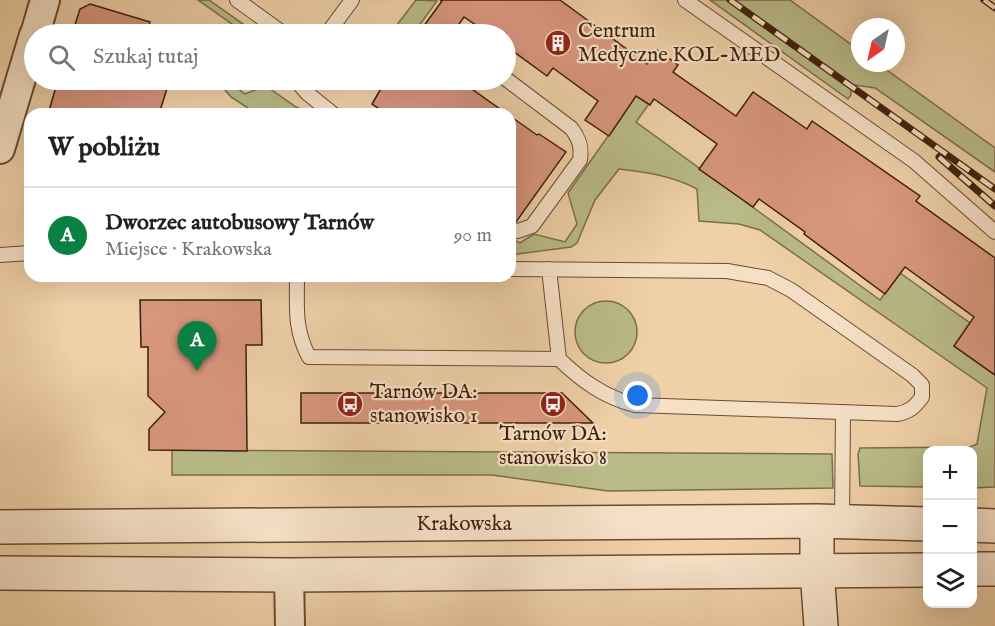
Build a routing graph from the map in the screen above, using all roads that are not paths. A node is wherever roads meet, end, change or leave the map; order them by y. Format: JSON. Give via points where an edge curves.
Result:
{"nodes":[{"id":1,"x":45,"y":0,"type":"edge"},
{"id":2,"x":237,"y":0,"type":"edge"},
{"id":3,"x":352,"y":0,"type":"edge"},
{"id":4,"x":685,"y":0,"type":"edge"},
{"id":5,"x":37,"y":24,"type":"edge"},
{"id":6,"x":270,"y":24,"type":"edge"},
{"id":7,"x":334,"y":24,"type":"edge"},
{"id":8,"x":24,"y":69,"type":"edge"},
{"id":9,"x":516,"y":87,"type":"edge"},
{"id":10,"x":304,"y":90,"type":"edge"},
{"id":11,"x":326,"y":108,"type":"edge"},
{"id":12,"x":0,"y":149,"type":"edge"},
{"id":13,"x":516,"y":231,"type":"edge"},
{"id":14,"x":995,"y":232,"type":"edge"},
{"id":15,"x":24,"y":253,"type":"edge"},
{"id":16,"x":0,"y":255,"type":"edge"},
{"id":17,"x":516,"y":268,"type":"edge"},
{"id":18,"x":549,"y":269,"type":"junction"},
{"id":19,"x":297,"y":282,"type":"edge"},
{"id":20,"x":559,"y":359,"type":"junction"},
{"id":21,"x":843,"y":412,"type":"junction"},
{"id":22,"x":830,"y":521,"type":"junction"},
{"id":23,"x":923,"y":524,"type":"edge"},
{"id":24,"x":977,"y":525,"type":"edge"},
{"id":25,"x":995,"y":526,"type":"edge"},
{"id":26,"x":0,"y":527,"type":"edge"},
{"id":27,"x":977,"y":569,"type":"edge"},
{"id":28,"x":995,"y":569,"type":"edge"},
{"id":29,"x":817,"y":570,"type":"junction"},
{"id":30,"x":923,"y":570,"type":"edge"},
{"id":31,"x":0,"y":573,"type":"edge"},
{"id":32,"x":289,"y":575,"type":"junction"},
{"id":33,"x":290,"y":626,"type":"edge"},
{"id":34,"x":821,"y":626,"type":"edge"}],
"edges":[{"from":1,"to":5,"type":"street"},
{"from":2,"to":6,"type":"lane"},
{"from":3,"to":7,"type":"lane"},
{"from":4,"to":14,"type":"lane","via":[[914,161]]},
{"from":8,"to":12,"type":"street"},
{"from":9,"to":13,"type":"lane","via":[[571,128],[581,153],[580,160],[532,226]]},
{"from":10,"to":11,"type":"lane"},
{"from":15,"to":16,"type":"lane"},
{"from":17,"to":18,"type":"lane"},
{"from":18,"to":20,"type":"lane"},
{"from":18,"to":21,"type":"lane","via":[[727,271],[755,274],[780,284],[912,375],[923,389],[922,398],[906,413]]},
{"from":19,"to":20,"type":"lane","via":[[300,340],[309,357]]},
{"from":20,"to":21,"type":"lane","via":[[588,385],[634,405]]},
{"from":21,"to":22,"type":"lane"},
{"from":22,"to":23,"type":"street","name":"Krakowska"},
{"from":22,"to":26,"type":"street","name":"Krakowska"},
{"from":22,"to":29,"type":"street"},
{"from":24,"to":25,"type":"street"},
{"from":27,"to":28,"type":"street"},
{"from":29,"to":30,"type":"street"},
{"from":29,"to":32,"type":"street"},
{"from":29,"to":34,"type":"street"},
{"from":31,"to":32,"type":"street"},
{"from":32,"to":33,"type":"street"}]}
